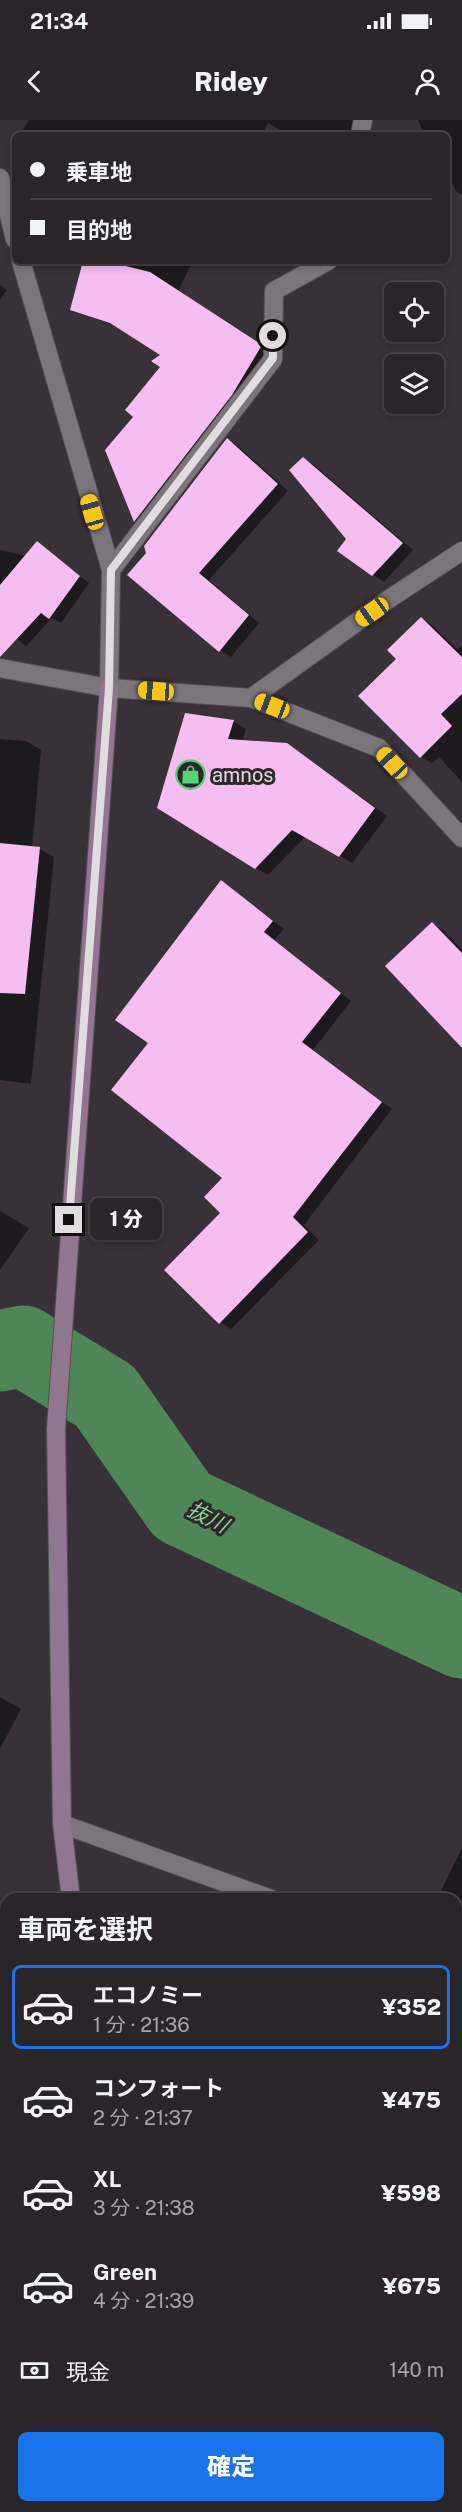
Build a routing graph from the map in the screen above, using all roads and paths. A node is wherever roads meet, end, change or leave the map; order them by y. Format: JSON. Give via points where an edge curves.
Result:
{"nodes":[{"id":1,"x":0,"y":178,"type":"edge"},
{"id":2,"x":12,"y":226,"type":"edge"},
{"id":3,"x":22,"y":264,"type":"edge"},
{"id":4,"x":323,"y":264,"type":"edge"},
{"id":5,"x":462,"y":551,"type":"edge"},
{"id":6,"x":111,"y":570,"type":"junction"},
{"id":7,"x":0,"y":668,"type":"edge"},
{"id":8,"x":109,"y":688,"type":"junction"},
{"id":9,"x":251,"y":698,"type":"junction"},
{"id":10,"x":462,"y":838,"type":"edge"},
{"id":11,"x":62,"y":1824,"type":"junction"},
{"id":12,"x":70,"y":1893,"type":"edge"},
{"id":13,"x":255,"y":1893,"type":"edge"}],
"edges":[{"from":1,"to":2,"type":"street"},
{"from":3,"to":6,"type":"street"},
{"from":4,"to":6,"type":"street","via":[[274,291],[273,358]]},
{"from":5,"to":9,"type":"street"},
{"from":6,"to":8,"type":"street"},
{"from":7,"to":8,"type":"street"},
{"from":8,"to":9,"type":"street"},
{"from":8,"to":11,"type":"street","via":[[56,1429]]},
{"from":9,"to":10,"type":"street","via":[[378,748]]},
{"from":11,"to":12,"type":"street"},
{"from":11,"to":13,"type":"street"}]}
